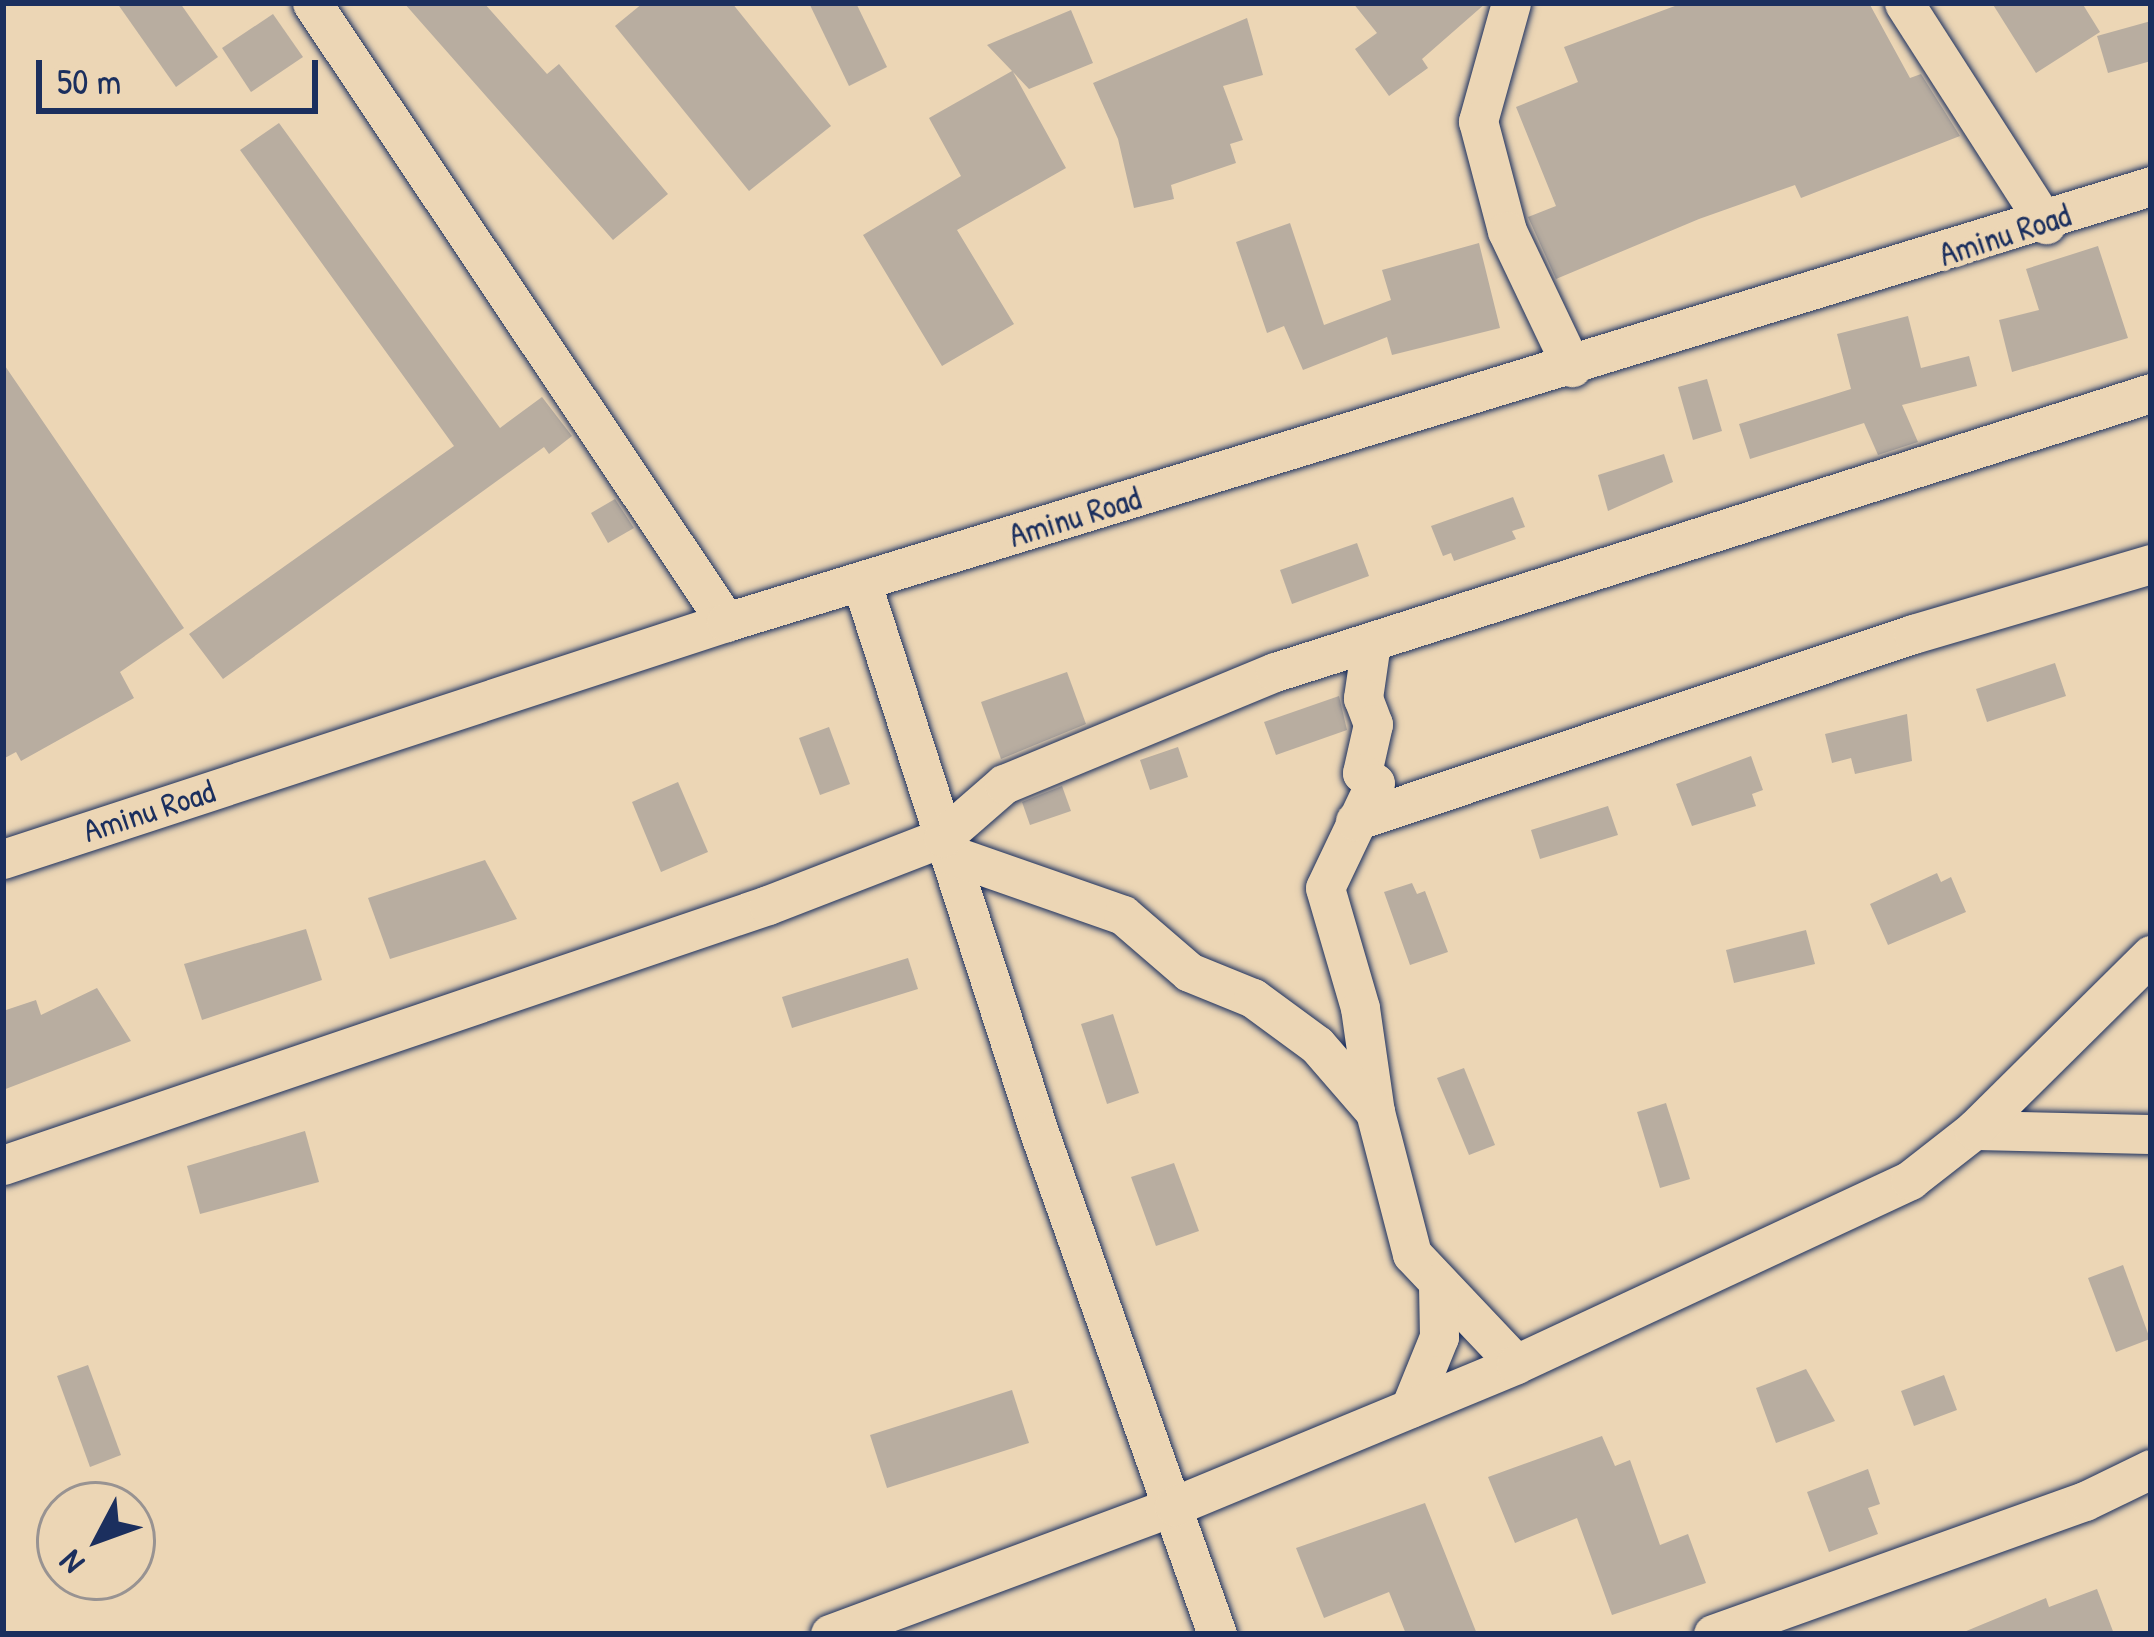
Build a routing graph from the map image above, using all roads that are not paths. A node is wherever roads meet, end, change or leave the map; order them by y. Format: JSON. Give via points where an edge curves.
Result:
{"nodes":[{"id":1,"x":312,"y":3,"type":"edge"},
{"id":2,"x":1511,"y":3,"type":"edge"},
{"id":3,"x":1904,"y":3,"type":"edge"},
{"id":4,"x":2151,"y":186,"type":"edge"},
{"id":5,"x":2046,"y":224,"type":"junction"},
{"id":6,"x":1572,"y":367,"type":"junction"},
{"id":7,"x":2151,"y":393,"type":"edge"},
{"id":8,"x":2151,"y":564,"type":"edge"},
{"id":9,"x":860,"y":581,"type":"junction"},
{"id":10,"x":726,"y":622,"type":"junction"},
{"id":11,"x":1371,"y":643,"type":"junction"},
{"id":12,"x":1371,"y":804,"type":"junction"},
{"id":13,"x":946,"y":845,"type":"junction"},
{"id":14,"x":3,"y":859,"type":"edge"},
{"id":15,"x":2151,"y":955,"type":"edge"},
{"id":16,"x":1375,"y":1112,"type":"junction"},
{"id":17,"x":1974,"y":1130,"type":"junction"},
{"id":18,"x":2151,"y":1134,"type":"edge"},
{"id":19,"x":3,"y":1165,"type":"edge"},
{"id":20,"x":1438,"y":1283,"type":"junction"},
{"id":21,"x":1516,"y":1364,"type":"junction"},
{"id":22,"x":1410,"y":1408,"type":"junction"},
{"id":23,"x":2151,"y":1469,"type":"edge"},
{"id":24,"x":1174,"y":1506,"type":"junction"},
{"id":25,"x":830,"y":1634,"type":"edge"},
{"id":26,"x":1216,"y":1634,"type":"edge"},
{"id":27,"x":1713,"y":1634,"type":"edge"}],
"edges":[{"from":1,"to":10,"type":"street"},
{"from":2,"to":6,"type":"street","via":[[1478,121],[1507,231]]},
{"from":3,"to":5,"type":"street"},
{"from":4,"to":5,"type":"street","name":"Aminu Road"},
{"from":5,"to":6,"type":"street","name":"Aminu Road"},
{"from":6,"to":9,"type":"street","name":"Aminu Road"},
{"from":7,"to":11,"type":"street"},
{"from":8,"to":12,"type":"street","via":[[2055,587]]},
{"from":9,"to":10,"type":"street","name":"Aminu Road"},
{"from":9,"to":13,"type":"street"},
{"from":10,"to":14,"type":"street","name":"Aminu Road"},
{"from":11,"to":12,"type":"street","via":[[1364,698],[1373,724],[1362,773]]},
{"from":11,"to":13,"type":"street","via":[[1275,672],[1004,784]]},
{"from":12,"to":16,"type":"street","via":[[1332,861],[1325,910],[1360,1008]]},
{"from":13,"to":16,"type":"street","via":[[1123,915],[1189,972],[1253,998],[1317,1045]]},
{"from":13,"to":19,"type":"street"},
{"from":13,"to":24,"type":"street"},
{"from":15,"to":17,"type":"street"},
{"from":16,"to":20,"type":"street","via":[[1412,1254]]},
{"from":17,"to":18,"type":"street"},
{"from":17,"to":21,"type":"street","via":[[1910,1180]]},
{"from":20,"to":21,"type":"street"},
{"from":20,"to":22,"type":"street","via":[[1439,1337]]},
{"from":21,"to":22,"type":"street"},
{"from":22,"to":24,"type":"street"},
{"from":23,"to":27,"type":"street","via":[[2085,1501]]},
{"from":24,"to":25,"type":"street"},
{"from":24,"to":26,"type":"street"}]}
